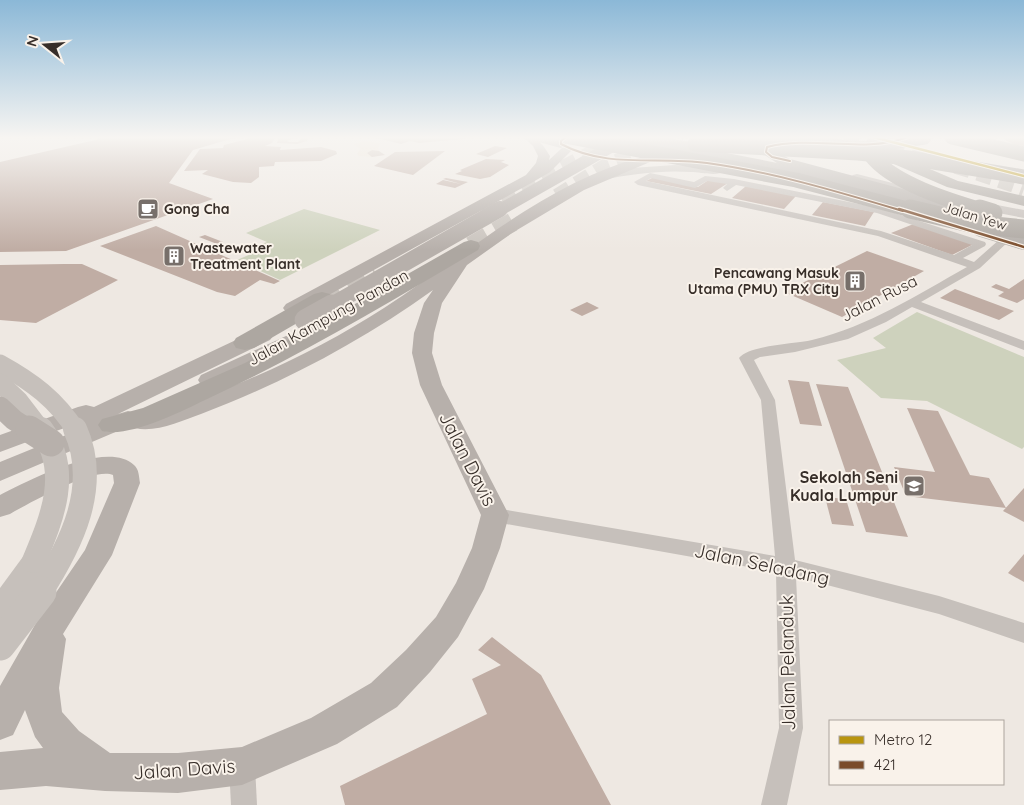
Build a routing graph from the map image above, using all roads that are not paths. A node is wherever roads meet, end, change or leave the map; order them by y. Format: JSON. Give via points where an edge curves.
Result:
{"nodes":[{"id":1,"x":533,"y":175,"type":"edge"},
{"id":2,"x":537,"y":175,"type":"edge"},
{"id":3,"x":563,"y":175,"type":"tunnel mouth"},
{"id":4,"x":568,"y":175,"type":"tunnel mouth"},
{"id":5,"x":584,"y":175,"type":"edge"},
{"id":6,"x":608,"y":175,"type":"edge"},
{"id":7,"x":612,"y":175,"type":"edge"},
{"id":8,"x":735,"y":175,"type":"junction"},
{"id":9,"x":774,"y":175,"type":"edge"},
{"id":10,"x":786,"y":175,"type":"edge"},
{"id":11,"x":800,"y":175,"type":"edge"},
{"id":12,"x":832,"y":175,"type":"edge"},
{"id":13,"x":845,"y":175,"type":"edge"},
{"id":14,"x":895,"y":175,"type":"edge"},
{"id":15,"x":928,"y":175,"type":"edge"},
{"id":16,"x":1009,"y":175,"type":"edge"},
{"id":17,"x":1024,"y":177,"type":"edge"},
{"id":18,"x":529,"y":179,"type":"junction"},
{"id":19,"x":596,"y":179,"type":"junction"},
{"id":20,"x":805,"y":195,"type":"junction"},
{"id":21,"x":713,"y":198,"type":"junction"},
{"id":22,"x":1024,"y":201,"type":"edge"},
{"id":23,"x":787,"y":213,"type":"junction"},
{"id":24,"x":1024,"y":214,"type":"edge"},
{"id":25,"x":1024,"y":220,"type":"edge"},
{"id":26,"x":1020,"y":234,"type":"edge"},
{"id":27,"x":1024,"y":247,"type":"edge"},
{"id":28,"x":465,"y":255,"type":"junction"},
{"id":29,"x":954,"y":259,"type":"junction"},
{"id":30,"x":976,"y":266,"type":"junction"},
{"id":31,"x":322,"y":299,"type":"tunnel mouth"},
{"id":32,"x":910,"y":302,"type":"junction"},
{"id":33,"x":244,"y":343,"type":"junction"},
{"id":34,"x":1024,"y":346,"type":"edge"},
{"id":35,"x":756,"y":353,"type":"joint"},
{"id":36,"x":0,"y":364,"type":"edge"},
{"id":37,"x":178,"y":377,"type":"junction"},
{"id":38,"x":0,"y":383,"type":"edge"},
{"id":39,"x":118,"y":400,"type":"junction"},
{"id":40,"x":0,"y":407,"type":"edge"},
{"id":41,"x":112,"y":425,"type":"junction"},
{"id":42,"x":0,"y":428,"type":"edge"},
{"id":43,"x":51,"y":443,"type":"junction"},
{"id":44,"x":0,"y":444,"type":"edge"},
{"id":45,"x":0,"y":456,"type":"edge"},
{"id":46,"x":0,"y":472,"type":"edge"},
{"id":47,"x":0,"y":507,"type":"edge"},
{"id":48,"x":495,"y":515,"type":"junction"},
{"id":49,"x":786,"y":566,"type":"junction"},
{"id":50,"x":0,"y":611,"type":"edge"},
{"id":51,"x":51,"y":626,"type":"junction"},
{"id":52,"x":1024,"y":633,"type":"edge"},
{"id":53,"x":0,"y":645,"type":"edge"},
{"id":54,"x":0,"y":722,"type":"edge"},
{"id":55,"x":242,"y":766,"type":"junction"},
{"id":56,"x":0,"y":771,"type":"edge"},
{"id":57,"x":105,"y":772,"type":"junction"},
{"id":58,"x":244,"y":805,"type":"edge"},
{"id":59,"x":774,"y":805,"type":"edge"}],
"edges":[{"from":1,"to":18,"type":"main road"},
{"from":2,"to":18,"type":"main road"},
{"from":3,"to":33,"type":"main road","name":"Jalan Kampung Pandan","bridge":true,"via":[[306,320]]},
{"from":4,"to":41,"type":"main road","name":"Jalan Kampung Pandan","bridge":true,"via":[[366,299],[246,362]]},
{"from":5,"to":19,"type":"main road"},
{"from":6,"to":19,"type":"main road","name":"Jalan Davis"},
{"from":7,"to":19,"type":"street"},
{"from":8,"to":20,"type":"street"},
{"from":8,"to":21,"type":"street"},
{"from":8,"to":21,"type":"street","via":[[705,178],[695,185],[650,175],[638,182]]},
{"from":8,"to":26,"type":"street","via":[[909,212],[982,234]]},
{"from":9,"to":26,"type":"highway","bridge":true},
{"from":10,"to":26,"type":"main road","bridge":true},
{"from":11,"to":26,"type":"main road","name":"Jalan Yew","bridge":true},
{"from":12,"to":26,"type":"main road","via":[[927,199]]},
{"from":13,"to":24,"type":"street"},
{"from":14,"to":25,"type":"highway","bridge":true,"via":[[983,210]]},
{"from":15,"to":22,"type":"highway","via":[[976,191]]},
{"from":16,"to":17,"type":"highway","bridge":true},
{"from":18,"to":33,"type":"main road","via":[[299,304]]},
{"from":19,"to":28,"type":"main road","name":"Jalan Davis"},
{"from":20,"to":23,"type":"street"},
{"from":20,"to":29,"type":"street","via":[[878,210],[982,244]]},
{"from":21,"to":23,"type":"street"},
{"from":23,"to":29,"type":"street","via":[[881,234]]},
{"from":26,"to":27,"type":"street"},
{"from":26,"to":30,"type":"street","name":"Jalan Rusa"},
{"from":28,"to":41,"type":"highway","via":[[254,368],[153,414]]},
{"from":28,"to":48,"type":"main road","name":"Jalan Davis","via":[[433,303],[422,353],[431,385]]},
{"from":29,"to":30,"type":"street"},
{"from":30,"to":32,"type":"street","name":"Jalan Rusa"},
{"from":31,"to":33,"type":"highway"},
{"from":32,"to":34,"type":"street"},
{"from":32,"to":35,"type":"street","name":"Jalan Rusa","via":[[844,336]]},
{"from":33,"to":37,"type":"main road","name":"Jalan Kampung Pandan"},
{"from":35,"to":49,"type":"street","name":"Jalan Pelanduk","via":[[746,358],[768,400]]},
{"from":36,"to":53,"type":"street","bridge":true,"via":[[44,391],[65,414],[77,431],[84,455],[86,482],[80,514],[62,560],[23,620]]},
{"from":37,"to":39,"type":"main road"},
{"from":37,"to":45,"type":"main road","name":"Jalan Kampung Pandan"},
{"from":38,"to":43,"type":"street","bridge":true,"via":[[19,401]]},
{"from":39,"to":42,"type":"main road","via":[[30,424]]},
{"from":39,"to":44,"type":"main road"},
{"from":40,"to":43,"type":"main road","bridge":true,"via":[[14,420]]},
{"from":41,"to":46,"type":"main road","name":"Jalan Kampung Pandan"},
{"from":43,"to":50,"type":"street","bridge":true,"via":[[58,468],[52,518],[34,561]]},
{"from":47,"to":51,"type":"main road","via":[[22,493],[96,465],[112,465],[125,471],[127,483],[97,555]]},
{"from":48,"to":49,"type":"street","name":"Jalan Seladang"},
{"from":48,"to":55,"type":"main road","name":"Jalan Davis","via":[[469,589],[447,627],[384,695],[324,732]]},
{"from":49,"to":52,"type":"street","name":"Jalan Seladang","via":[[939,605]]},
{"from":49,"to":59,"type":"street","name":"Jalan Pelanduk","via":[[791,728]]},
{"from":51,"to":54,"type":"main road"},
{"from":51,"to":57,"type":"main road","via":[[42,688],[43,712],[54,734]]},
{"from":55,"to":57,"type":"main road","name":"Jalan Davis","via":[[178,773]]},
{"from":55,"to":58,"type":"street"},
{"from":56,"to":57,"type":"main road","name":"Jalan Davis","via":[[46,767]]}]}
